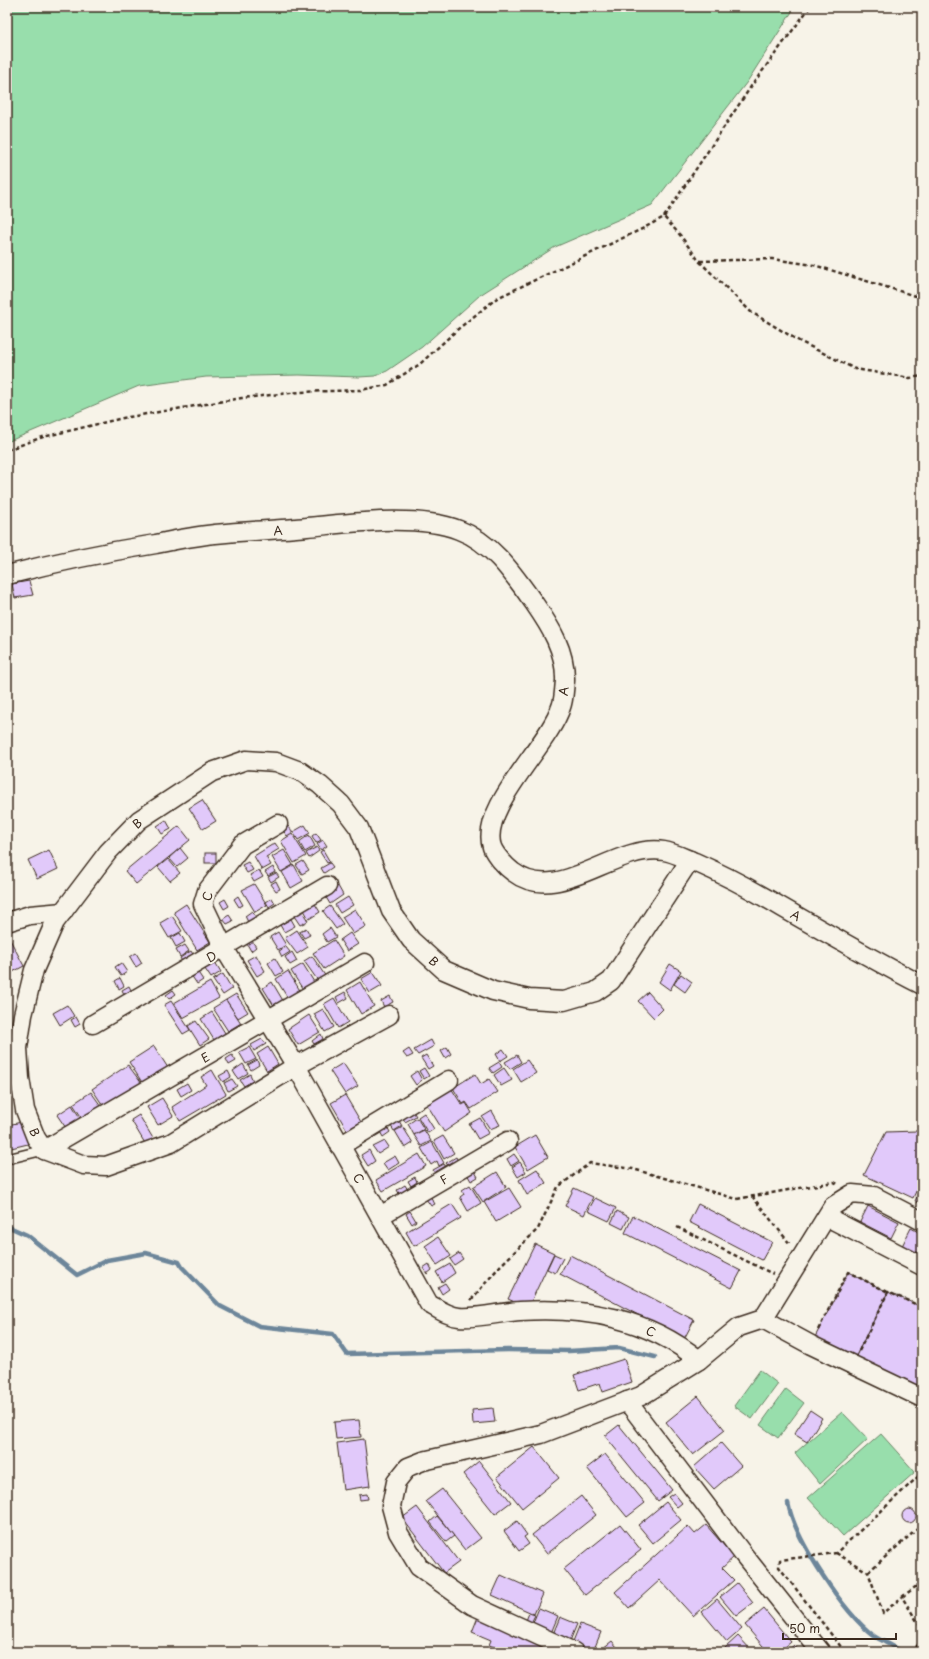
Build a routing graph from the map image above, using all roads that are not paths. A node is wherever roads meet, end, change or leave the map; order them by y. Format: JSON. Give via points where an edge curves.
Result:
{"nodes":[{"id":1,"x":7,"y":575,"type":"edge"},
{"id":2,"x":278,"y":824,"type":"dead end"},
{"id":3,"x":690,"y":860,"type":"junction"},
{"id":4,"x":327,"y":886,"type":"dead end"},
{"id":5,"x":63,"y":912,"type":"junction"},
{"id":6,"x":7,"y":922,"type":"edge"},
{"id":7,"x":224,"y":948,"type":"junction"},
{"id":8,"x":365,"y":963,"type":"dead end"},
{"id":9,"x":922,"y":985,"type":"edge"},
{"id":10,"x":389,"y":1015,"type":"dead end"},
{"id":11,"x":268,"y":1021,"type":"junction"},
{"id":12,"x":93,"y":1024,"type":"dead end"},
{"id":13,"x":296,"y":1066,"type":"junction"},
{"id":14,"x":449,"y":1080,"type":"dead end"},
{"id":15,"x":508,"y":1141,"type":"dead end"},
{"id":16,"x":340,"y":1146,"type":"junction"},
{"id":17,"x":44,"y":1150,"type":"junction"},
{"id":18,"x":7,"y":1159,"type":"edge"},
{"id":19,"x":380,"y":1216,"type":"junction"},
{"id":20,"x":827,"y":1218,"type":"junction"},
{"id":21,"x":922,"y":1221,"type":"edge"},
{"id":22,"x":922,"y":1266,"type":"edge"},
{"id":23,"x":763,"y":1319,"type":"junction"},
{"id":24,"x":699,"y":1360,"type":"junction"},
{"id":25,"x":921,"y":1395,"type":"edge"},
{"id":26,"x":626,"y":1401,"type":"junction"},
{"id":27,"x":574,"y":1652,"type":"edge"},
{"id":28,"x":821,"y":1652,"type":"edge"}],
"edges":[{"from":1,"to":3,"type":"street","name":"A","via":[[121,549],[213,534],[404,522],[433,523],[461,531],[491,550],[526,591],[559,645],[565,678],[562,707],[552,727],[500,802],[492,828],[491,845],[512,872],[532,882],[557,882],[638,851],[662,851]]},
{"from":2,"to":7,"type":"street","name":"C","via":[[242,845],[207,891],[203,904]]},
{"from":3,"to":5,"type":"street","name":"B","via":[[611,981],[595,992],[564,1001],[529,999],[493,991],[444,970],[411,940],[391,911],[359,828],[341,804],[300,771],[276,762],[246,760],[212,772],[139,820],[108,852]]},
{"from":3,"to":9,"type":"street","name":"A","via":[[730,877]]},
{"from":4,"to":7,"type":"street","name":"D"},
{"from":5,"to":6,"type":"street","via":[[30,915]]},
{"from":5,"to":17,"type":"street","name":"B","via":[[55,922],[34,970],[18,1048],[25,1110],[36,1138]]},
{"from":7,"to":11,"type":"street","name":"C"},
{"from":7,"to":12,"type":"street","name":"D"},
{"from":8,"to":11,"type":"street","name":"E"},
{"from":10,"to":13,"type":"street","name":"B"},
{"from":11,"to":13,"type":"street","name":"C"},
{"from":11,"to":17,"type":"street","name":"E"},
{"from":13,"to":16,"type":"street","name":"C"},
{"from":13,"to":17,"type":"street","name":"B","via":[[171,1144],[106,1166],[84,1165]]},
{"from":14,"to":16,"type":"street"},
{"from":15,"to":19,"type":"street","name":"F"},
{"from":16,"to":19,"type":"street","name":"C"},
{"from":17,"to":18,"type":"lane"},
{"from":19,"to":24,"type":"street","name":"C","via":[[428,1304],[445,1312],[460,1317],[521,1311],[604,1314],[635,1324],[682,1347]]},
{"from":20,"to":21,"type":"street","via":[[834,1206],[852,1194],[874,1196]]},
{"from":20,"to":22,"type":"street"},
{"from":20,"to":23,"type":"street"},
{"from":23,"to":24,"type":"street","via":[[739,1327]]},
{"from":23,"to":25,"type":"street","via":[[811,1345]]},
{"from":24,"to":26,"type":"street","via":[[641,1396]]},
{"from":26,"to":27,"type":"street","via":[[541,1434],[423,1461],[408,1467],[396,1482],[391,1506],[398,1532],[419,1567],[472,1605]]},
{"from":26,"to":28,"type":"street"}]}
